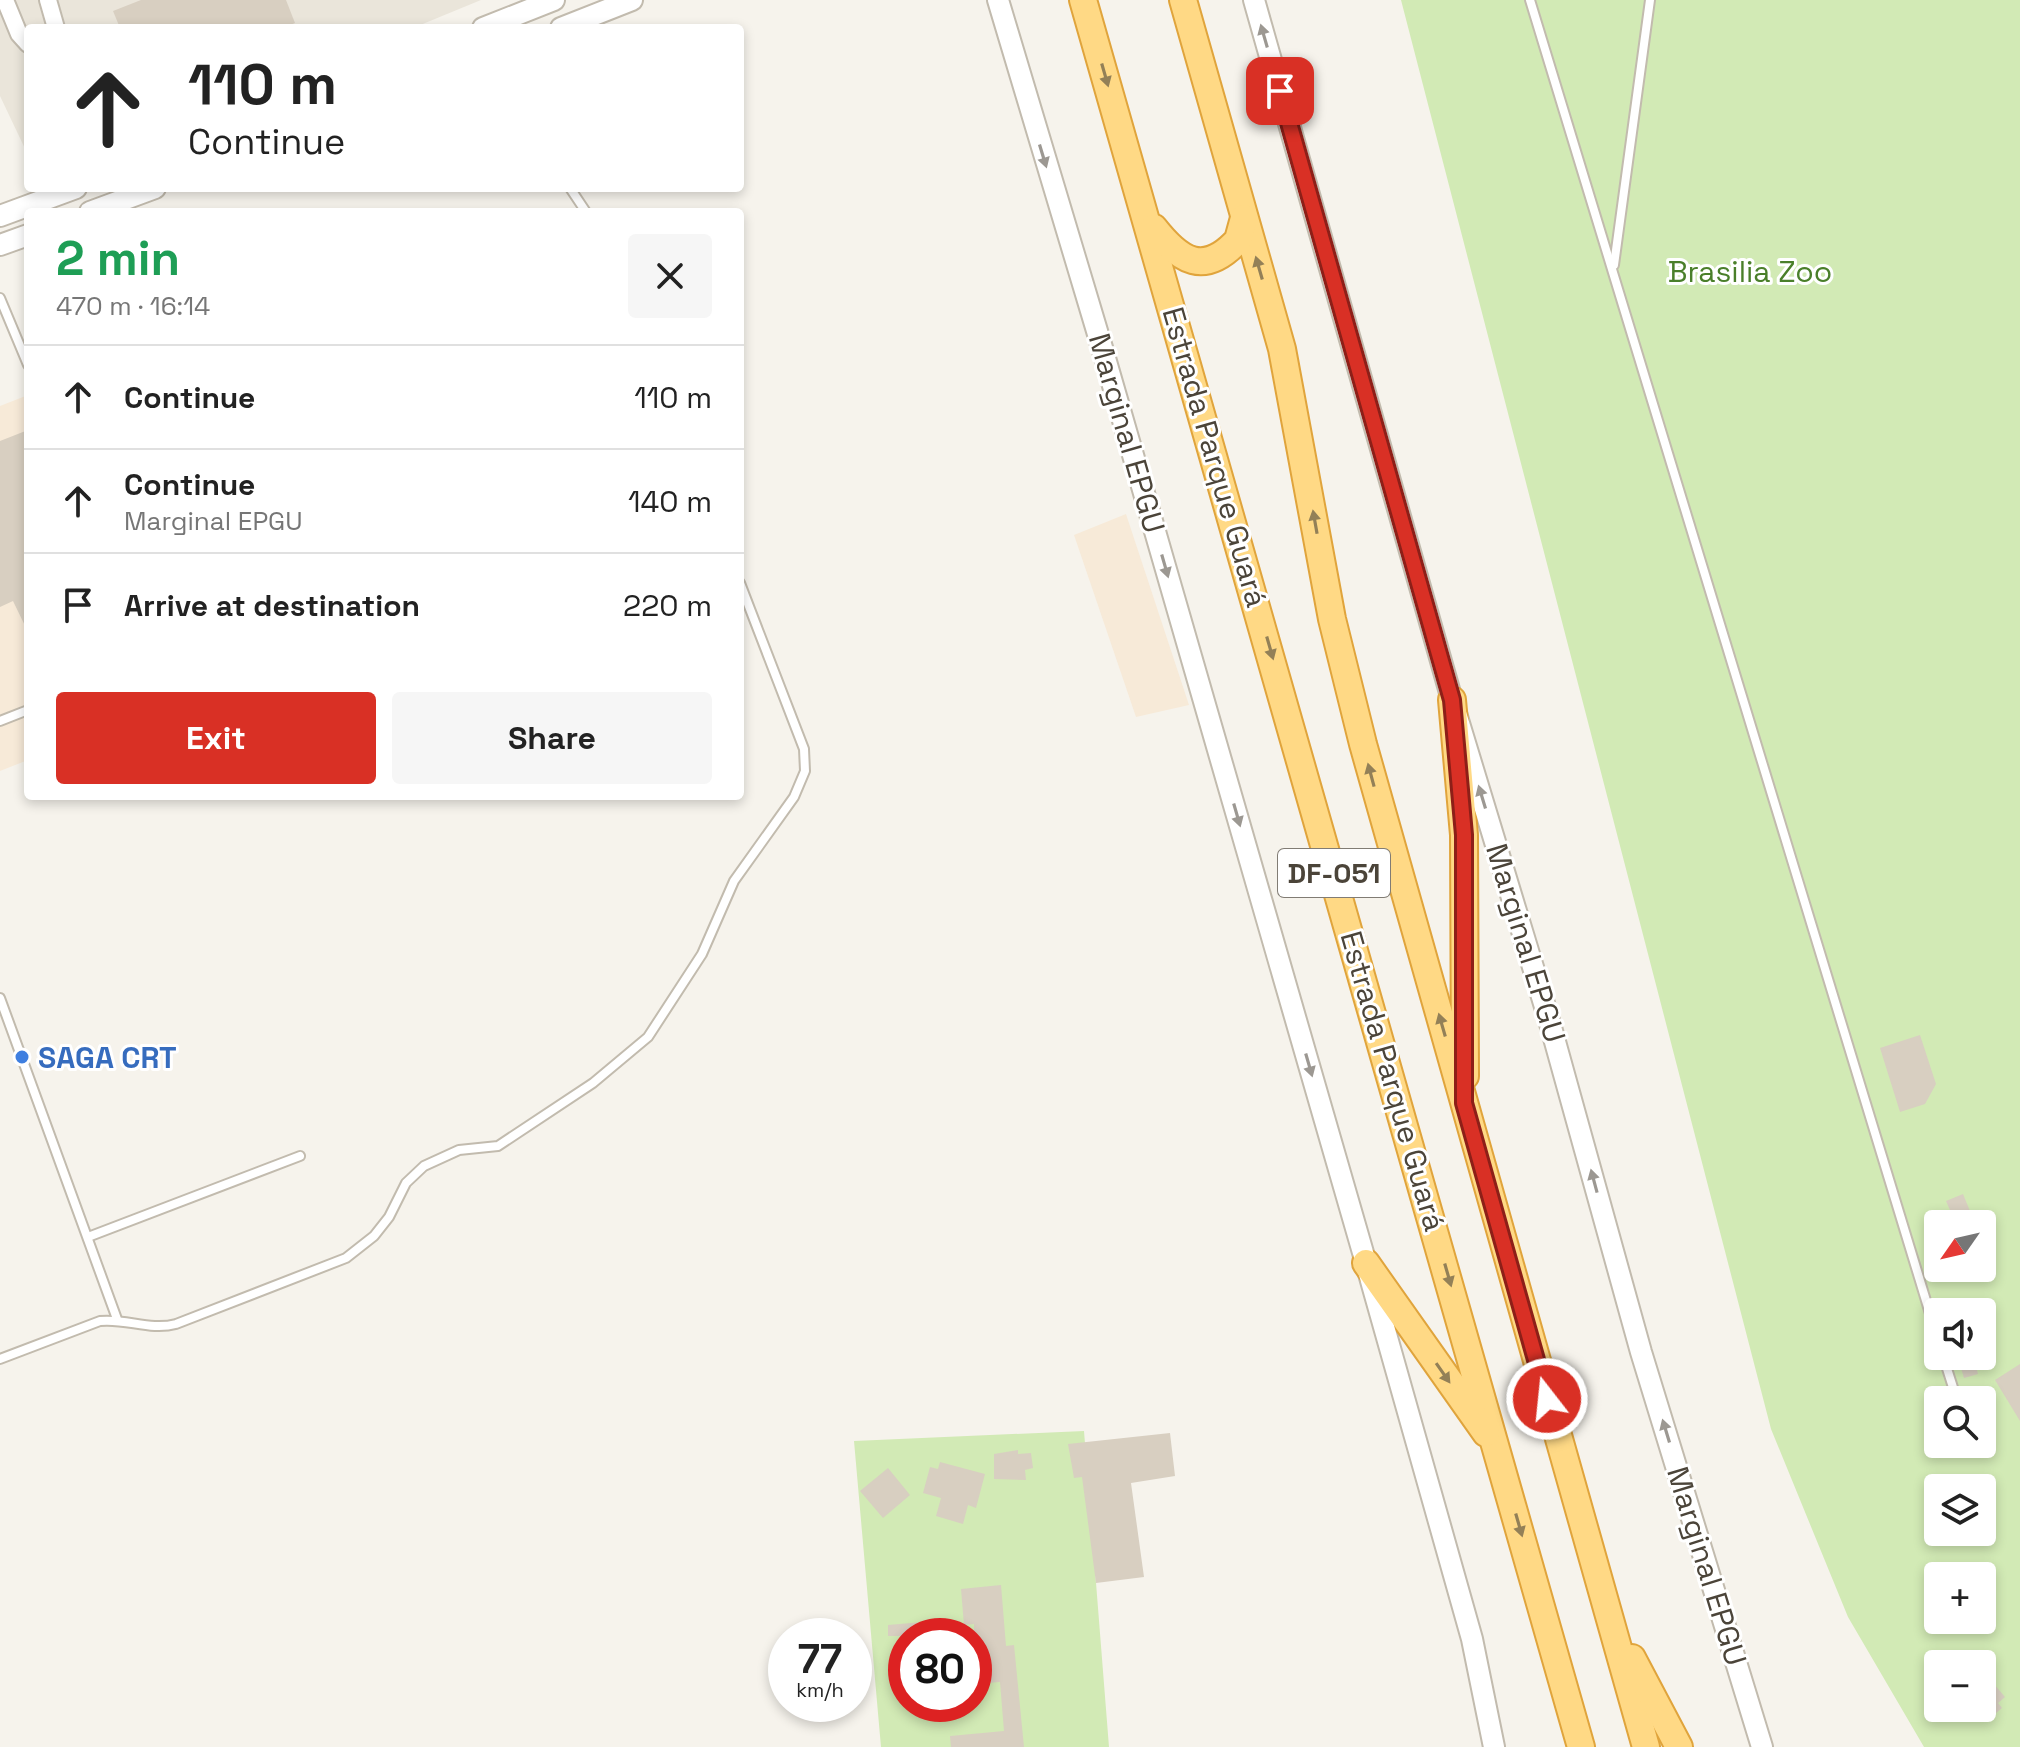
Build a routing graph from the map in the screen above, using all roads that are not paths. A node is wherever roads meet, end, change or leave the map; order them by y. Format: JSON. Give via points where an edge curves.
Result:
{"nodes":[{"id":1,"x":5,"y":0,"type":"edge"},
{"id":2,"x":48,"y":0,"type":"edge"},
{"id":3,"x":554,"y":0,"type":"edge"},
{"id":4,"x":632,"y":0,"type":"edge"},
{"id":5,"x":998,"y":0,"type":"edge"},
{"id":6,"x":1083,"y":0,"type":"edge"},
{"id":7,"x":1183,"y":0,"type":"edge"},
{"id":8,"x":1254,"y":0,"type":"edge"},
{"id":9,"x":1530,"y":0,"type":"edge"},
{"id":10,"x":1650,"y":0,"type":"edge"},
{"id":11,"x":55,"y":24,"type":"edge"},
{"id":12,"x":496,"y":24,"type":"edge"},
{"id":13,"x":571,"y":24,"type":"edge"},
{"id":14,"x":24,"y":40,"type":"edge"},
{"id":15,"x":65,"y":192,"type":"edge"},
{"id":16,"x":144,"y":192,"type":"edge"},
{"id":17,"x":101,"y":208,"type":"edge"},
{"id":18,"x":0,"y":216,"type":"edge"},
{"id":19,"x":1244,"y":218,"type":"junction"},
{"id":20,"x":1147,"y":219,"type":"junction"},
{"id":21,"x":24,"y":236,"type":"edge"},
{"id":22,"x":0,"y":245,"type":"edge"},
{"id":23,"x":1613,"y":269,"type":"junction"},
{"id":24,"x":0,"y":298,"type":"edge"},
{"id":25,"x":24,"y":355,"type":"edge"},
{"id":26,"x":744,"y":593,"type":"edge"},
{"id":27,"x":1452,"y":700,"type":"junction"},
{"id":28,"x":24,"y":712,"type":"edge"},
{"id":29,"x":0,"y":721,"type":"edge"},
{"id":30,"x":0,"y":998,"type":"edge"},
{"id":31,"x":1464,"y":1103,"type":"junction"},
{"id":32,"x":300,"y":1156,"type":"dead end"},
{"id":33,"x":88,"y":1237,"type":"junction"},
{"id":34,"x":1366,"y":1263,"type":"junction"},
{"id":35,"x":1925,"y":1298,"type":"edge"},
{"id":36,"x":117,"y":1319,"type":"junction"},
{"id":37,"x":0,"y":1359,"type":"edge"},
{"id":38,"x":1498,"y":1449,"type":"junction"},
{"id":39,"x":1605,"y":1606,"type":"junction"},
{"id":40,"x":1494,"y":1747,"type":"edge"},
{"id":41,"x":1581,"y":1747,"type":"edge"},
{"id":42,"x":1646,"y":1747,"type":"edge"},
{"id":43,"x":1679,"y":1747,"type":"edge"},
{"id":44,"x":1762,"y":1747,"type":"edge"}],
"edges":[{"from":1,"to":14,"type":"street"},
{"from":2,"to":11,"type":"street"},
{"from":3,"to":12,"type":"street"},
{"from":4,"to":13,"type":"street"},
{"from":5,"to":34,"type":"street","name":"Marginal EPGU","one_way":true},
{"from":6,"to":20,"type":"highway","name":"Estrada Parque Guará","number":"DF-051","one_way":true},
{"from":7,"to":19,"type":"highway","name":"Estrada Parque Guará","number":"DF-051"},
{"from":27,"to":8,"type":"street","name":"Marginal EPGU","one_way":true},
{"from":9,"to":23,"type":"lane"},
{"from":10,"to":23,"type":"lane"},
{"from":15,"to":18,"type":"street"},
{"from":16,"to":17,"type":"street"},
{"from":19,"to":20,"type":"highway","via":[[1238,240],[1205,262],[1189,261],[1171,249]]},
{"from":31,"to":19,"type":"highway","name":"Estrada Parque Guará","number":"DF-051","one_way":true,"via":[[1363,744],[1332,619],[1282,349]]},
{"from":20,"to":38,"type":"highway","name":"Estrada Parque Guará","number":"DF-051","one_way":true},
{"from":21,"to":22,"type":"street"},
{"from":23,"to":35,"type":"lane"},
{"from":24,"to":25,"type":"lane"},
{"from":26,"to":36,"type":"lane","via":[[804,749],[805,771],[794,797],[734,881],[702,954],[648,1037],[593,1083],[498,1146],[459,1150],[424,1166],[406,1183],[374,1236],[346,1258],[161,1328]]},
{"from":27,"to":31,"type":"highway","via":[[1464,835]]},
{"from":44,"to":27,"type":"street","name":"Marginal EPGU","one_way":true},
{"from":28,"to":29,"type":"lane"},
{"from":30,"to":33,"type":"lane"},
{"from":31,"to":39,"type":"highway","name":"Estrada Parque Guará","number":"DF-051"},
{"from":32,"to":33,"type":"lane"},
{"from":33,"to":36,"type":"lane"},
{"from":34,"to":38,"type":"highway","one_way":true},
{"from":34,"to":40,"type":"street","name":"Marginal EPGU","via":[[1472,1639]]},
{"from":36,"to":37,"type":"lane","via":[[80,1327]]},
{"from":38,"to":41,"type":"highway","name":"Estrada Parque Guará","number":"DF-051","one_way":true},
{"from":39,"to":42,"type":"highway","name":"Estrada Parque Guará","number":"DF-051"},
{"from":39,"to":43,"type":"highway"}]}
